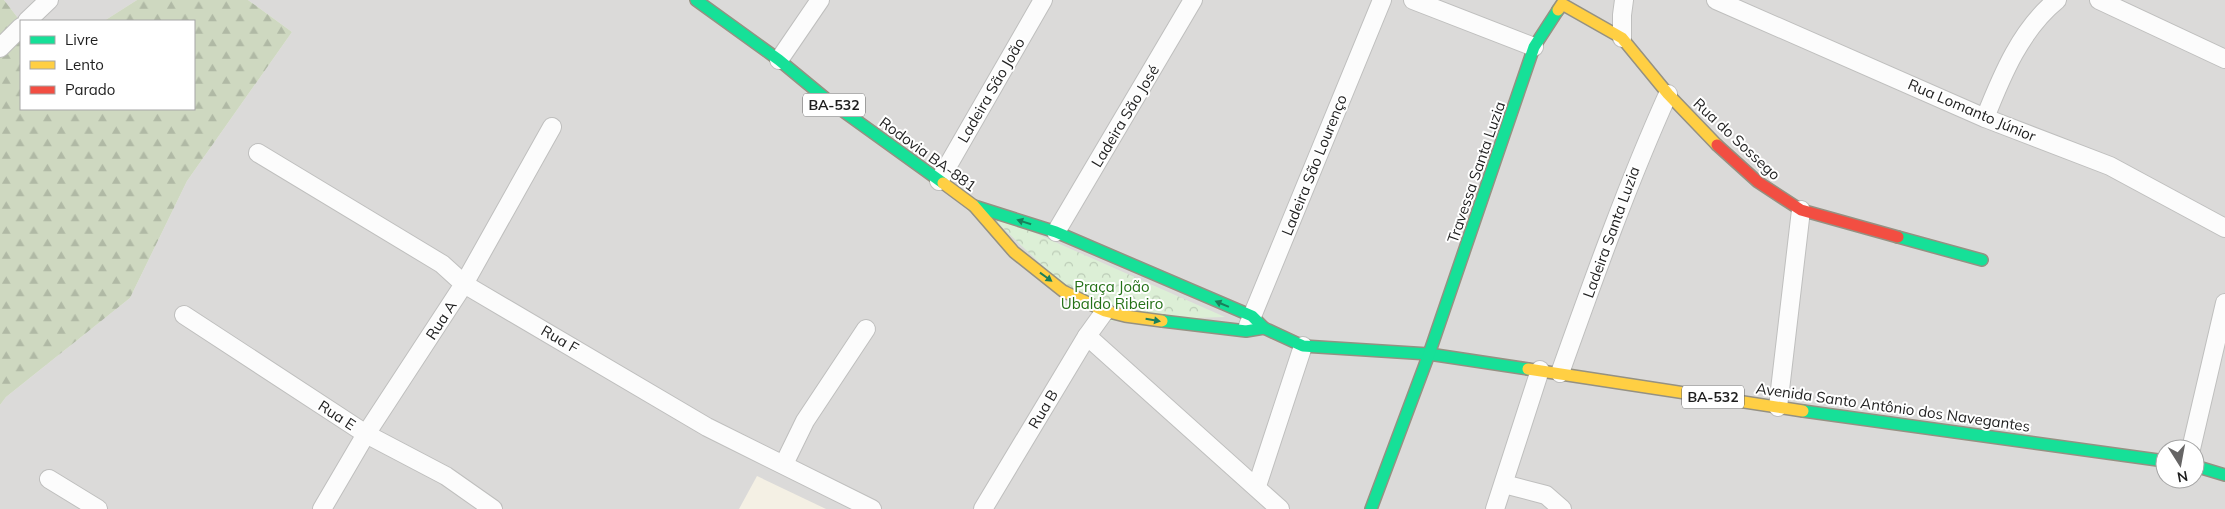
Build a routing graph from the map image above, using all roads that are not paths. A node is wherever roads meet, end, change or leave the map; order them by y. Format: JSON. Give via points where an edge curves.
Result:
{"nodes":[{"id":1,"x":49,"y":0,"type":"edge"},
{"id":2,"x":696,"y":0,"type":"edge"},
{"id":3,"x":820,"y":0,"type":"edge"},
{"id":4,"x":1044,"y":0,"type":"edge"},
{"id":5,"x":1193,"y":0,"type":"edge"},
{"id":6,"x":1382,"y":0,"type":"edge"},
{"id":7,"x":1413,"y":0,"type":"edge"},
{"id":8,"x":1624,"y":0,"type":"edge"},
{"id":9,"x":2057,"y":0,"type":"edge"},
{"id":10,"x":2099,"y":0,"type":"edge"},
{"id":11,"x":1720,"y":1,"type":"edge"},
{"id":12,"x":1562,"y":4,"type":"joint"},
{"id":13,"x":28,"y":20,"type":"edge"},
{"id":14,"x":20,"y":28,"type":"edge"},
{"id":15,"x":1622,"y":38,"type":"junction"},
{"id":16,"x":1534,"y":47,"type":"junction"},
{"id":17,"x":0,"y":48,"type":"edge"},
{"id":18,"x":2225,"y":59,"type":"edge"},
{"id":19,"x":778,"y":60,"type":"junction"},
{"id":20,"x":1668,"y":94,"type":"junction"},
{"id":21,"x":1985,"y":118,"type":"junction"},
{"id":22,"x":552,"y":126,"type":"dead end"},
{"id":23,"x":258,"y":152,"type":"dead end"},
{"id":24,"x":939,"y":181,"type":"junction"},
{"id":25,"x":974,"y":206,"type":"junction"},
{"id":26,"x":1801,"y":210,"type":"junction"},
{"id":27,"x":2225,"y":228,"type":"edge"},
{"id":28,"x":1056,"y":232,"type":"junction"},
{"id":29,"x":1982,"y":260,"type":"dead end"},
{"id":30,"x":464,"y":284,"type":"junction"},
{"id":31,"x":2225,"y":303,"type":"edge"},
{"id":32,"x":1105,"y":311,"type":"junction"},
{"id":33,"x":184,"y":315,"type":"dead end"},
{"id":34,"x":1254,"y":325,"type":"junction"},
{"id":35,"x":866,"y":328,"type":"dead end"},
{"id":36,"x":1087,"y":336,"type":"junction"},
{"id":37,"x":1303,"y":346,"type":"junction"},
{"id":38,"x":1429,"y":354,"type":"junction"},
{"id":39,"x":1540,"y":370,"type":"junction"},
{"id":40,"x":1560,"y":373,"type":"junction"},
{"id":41,"x":1778,"y":407,"type":"junction"},
{"id":42,"x":366,"y":434,"type":"junction"},
{"id":43,"x":2193,"y":439,"type":"edge"},
{"id":44,"x":2155,"y":460,"type":"edge"},
{"id":45,"x":784,"y":464,"type":"junction"},
{"id":46,"x":2205,"y":469,"type":"edge"},
{"id":47,"x":2225,"y":475,"type":"edge"},
{"id":48,"x":49,"y":479,"type":"dead end"},
{"id":49,"x":1504,"y":484,"type":"junction"},
{"id":50,"x":1257,"y":486,"type":"junction"},
{"id":51,"x":98,"y":509,"type":"edge"},
{"id":52,"x":322,"y":509,"type":"edge"},
{"id":53,"x":493,"y":509,"type":"edge"},
{"id":54,"x":872,"y":509,"type":"edge"},
{"id":55,"x":983,"y":509,"type":"edge"},
{"id":56,"x":1280,"y":509,"type":"edge"},
{"id":57,"x":1371,"y":509,"type":"edge"},
{"id":58,"x":1495,"y":509,"type":"edge"},
{"id":59,"x":1562,"y":509,"type":"edge"}],
"edges":[{"from":1,"to":13,"type":"street"},
{"from":2,"to":19,"type":"main road","name":"Rodovia BA-881","number":"BA-532"},
{"from":3,"to":19,"type":"street"},
{"from":4,"to":24,"type":"street","name":"Ladeira São João"},
{"from":5,"to":28,"type":"street","name":"Ladeira São José"},
{"from":6,"to":34,"type":"street","name":"Ladeira São Lourenço"},
{"from":7,"to":16,"type":"street"},
{"from":8,"to":15,"type":"street"},
{"from":9,"to":21,"type":"street","via":[[2032,26],[2019,46]]},
{"from":10,"to":18,"type":"street"},
{"from":11,"to":21,"type":"street","name":"Rua Lomanto Júnior"},
{"from":12,"to":15,"type":"main road","name":"Rua do Sossego"},
{"from":12,"to":16,"type":"main road","name":"Travessa Santa Luzia"},
{"from":14,"to":17,"type":"street"},
{"from":15,"to":20,"type":"main road","name":"Rua do Sossego"},
{"from":16,"to":38,"type":"main road","name":"Travessa Santa Luzia"},
{"from":19,"to":24,"type":"main road","name":"Rodovia BA-881","number":"BA-532"},
{"from":20,"to":26,"type":"main road","name":"Rua do Sossego","via":[[1708,137],[1758,182]]},
{"from":20,"to":40,"type":"street","name":"Ladeira Santa Luzia","via":[[1636,164]]},
{"from":21,"to":27,"type":"street","name":"Rua Lomanto Júnior","via":[[2110,166]]},
{"from":22,"to":30,"type":"street","name":"Rua A"},
{"from":23,"to":30,"type":"street","name":"Rua F","via":[[442,264]]},
{"from":24,"to":25,"type":"main road","name":"Rodovia BA-881","number":"BA-532"},
{"from":28,"to":25,"type":"main road","name":"Avenida Santo Antônio dos Navegantes","number":"BA-532","one_way":true},
{"from":25,"to":32,"type":"main road","number":"BA-532","one_way":true,"via":[[1003,242],[1035,270],[1063,291]]},
{"from":26,"to":29,"type":"main road","name":"Rua do Sossego"},
{"from":26,"to":41,"type":"street"},
{"from":34,"to":28,"type":"main road","name":"Avenida Santo Antônio dos Navegantes","number":"BA-532","one_way":true},
{"from":30,"to":42,"type":"street","name":"Rua A"},
{"from":30,"to":45,"type":"street","name":"Rua F","via":[[707,427]]},
{"from":31,"to":43,"type":"street"},
{"from":32,"to":34,"type":"main road","name":"Avenida Santo Antônio dos Navegantes","number":"BA-532","one_way":true,"via":[[1163,322]]},
{"from":32,"to":36,"type":"street","name":"Rua B"},
{"from":33,"to":42,"type":"street","name":"Rua E"},
{"from":34,"to":37,"type":"main road","name":"Avenida Santo Antônio dos Navegantes","number":"BA-532"},
{"from":35,"to":45,"type":"street","via":[[805,422]]},
{"from":36,"to":50,"type":"street"},
{"from":36,"to":55,"type":"street","name":"Rua B"},
{"from":37,"to":38,"type":"main road","name":"Avenida Santo Antônio dos Navegantes","number":"BA-532"},
{"from":37,"to":50,"type":"street"},
{"from":38,"to":39,"type":"main road","name":"Avenida Santo Antônio dos Navegantes","number":"BA-532"},
{"from":38,"to":57,"type":"main road","name":"Travessa Santa Luzia"},
{"from":39,"to":40,"type":"main road","name":"Avenida Santo Antônio dos Navegantes","number":"BA-532"},
{"from":39,"to":49,"type":"street"},
{"from":40,"to":41,"type":"main road","name":"Avenida Santo Antônio dos Navegantes","number":"BA-532"},
{"from":41,"to":44,"type":"main road","name":"Avenida Santo Antônio dos Navegantes","number":"BA-532"},
{"from":42,"to":52,"type":"street","name":"Rua A"},
{"from":42,"to":53,"type":"street","name":"Rua E","via":[[438,472]]},
{"from":45,"to":54,"type":"street","name":"Rua F"},
{"from":46,"to":47,"type":"main road"},
{"from":48,"to":51,"type":"street"},
{"from":49,"to":58,"type":"street"},
{"from":49,"to":59,"type":"street","via":[[1546,495]]},
{"from":50,"to":56,"type":"street"}]}
